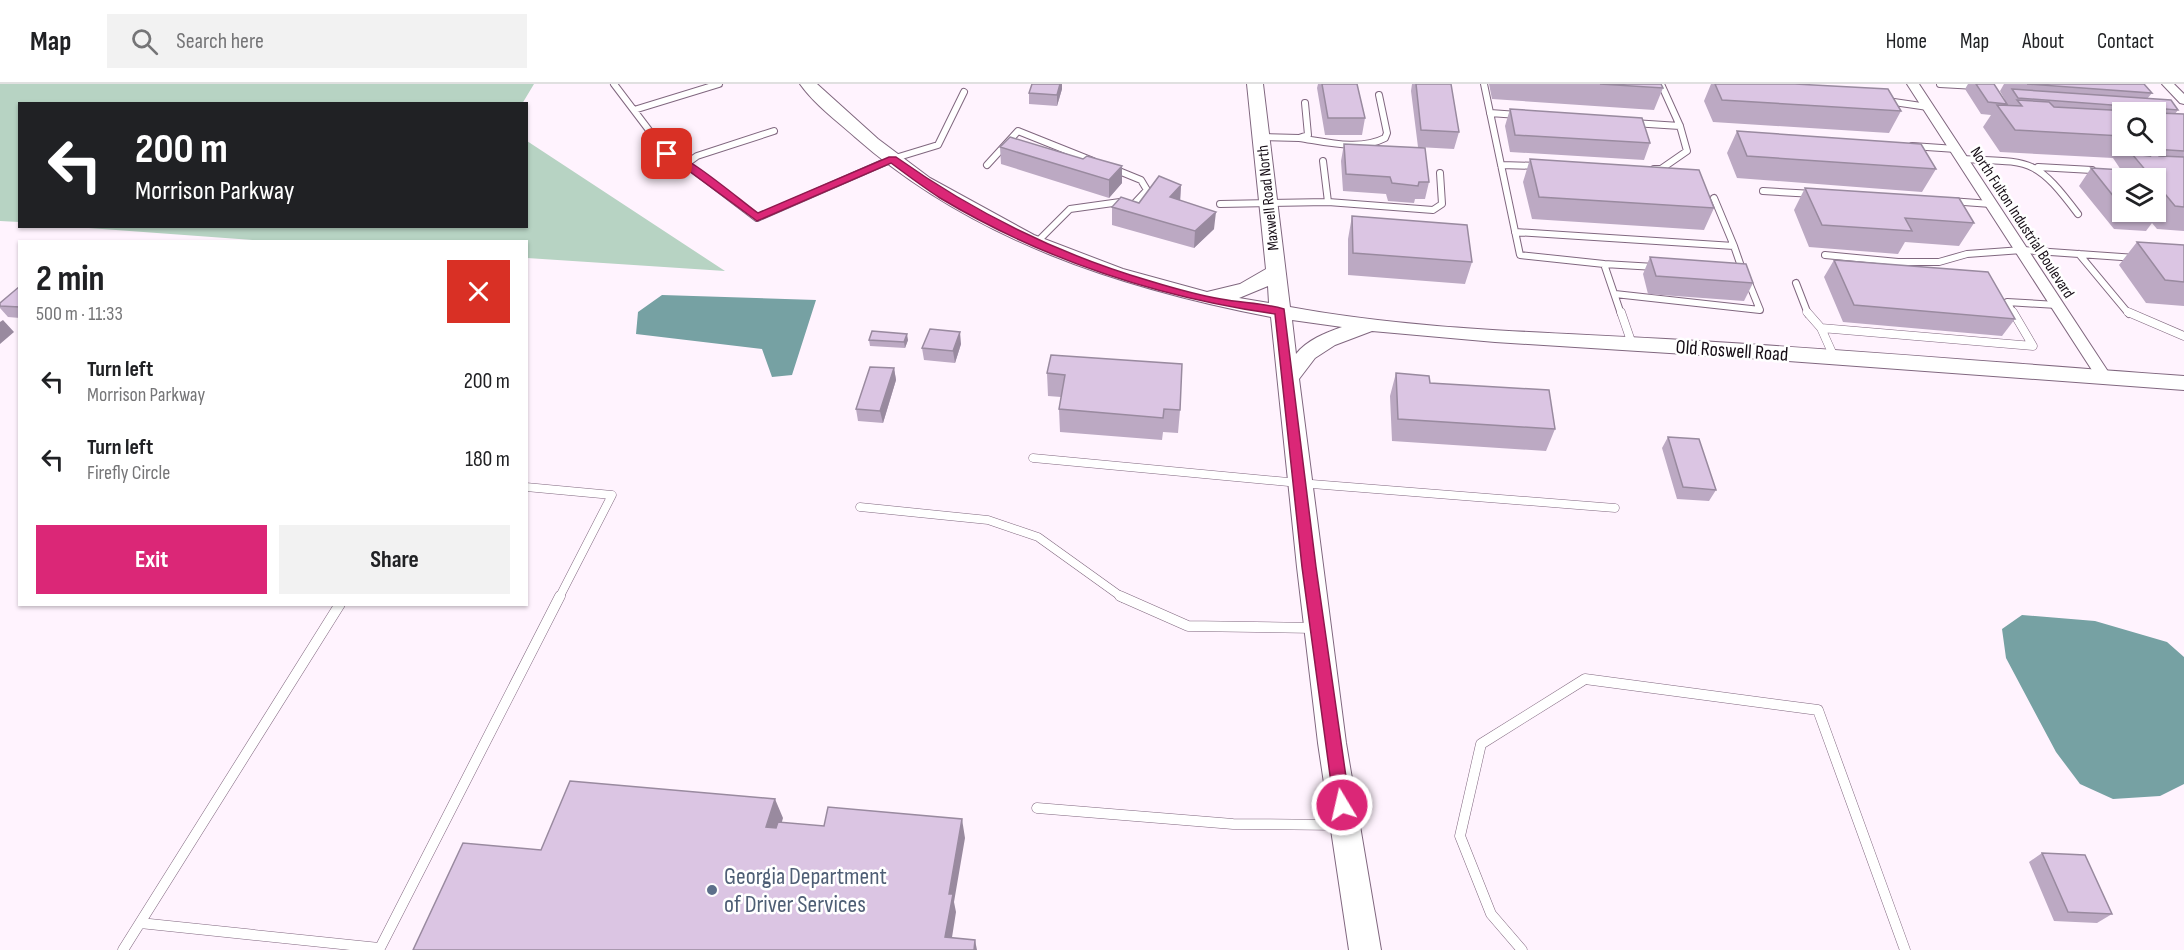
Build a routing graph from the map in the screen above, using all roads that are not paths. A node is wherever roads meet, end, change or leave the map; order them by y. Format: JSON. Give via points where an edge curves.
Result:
{"nodes":[{"id":1,"x":614,"y":84,"type":"edge"},
{"id":2,"x":718,"y":84,"type":"edge"},
{"id":3,"x":808,"y":84,"type":"edge"},
{"id":4,"x":1255,"y":84,"type":"edge"},
{"id":5,"x":1484,"y":84,"type":"edge"},
{"id":6,"x":1661,"y":84,"type":"edge"},
{"id":7,"x":1913,"y":84,"type":"edge"},
{"id":8,"x":1940,"y":84,"type":"edge"},
{"id":9,"x":2168,"y":84,"type":"edge"},
{"id":10,"x":1989,"y":87,"type":"edge"},
{"id":11,"x":964,"y":92,"type":"dead end"},
{"id":12,"x":1379,"y":95,"type":"dead end"},
{"id":13,"x":1877,"y":100,"type":"edge"},
{"id":14,"x":2184,"y":101,"type":"edge"},
{"id":15,"x":1305,"y":103,"type":"dead end"},
{"id":16,"x":1928,"y":107,"type":"junction"},
{"id":17,"x":634,"y":110,"type":"junction"},
{"id":18,"x":1490,"y":113,"type":"junction"},
{"id":19,"x":1526,"y":116,"type":"edge"},
{"id":20,"x":1621,"y":122,"type":"edge"},
{"id":21,"x":1680,"y":126,"type":"junction"},
{"id":22,"x":774,"y":131,"type":"dead end"},
{"id":23,"x":1260,"y":137,"type":"junction"},
{"id":24,"x":1299,"y":138,"type":"junction"},
{"id":25,"x":1909,"y":146,"type":"edge"},
{"id":26,"x":1959,"y":154,"type":"junction"},
{"id":27,"x":892,"y":159,"type":"junction"},
{"id":28,"x":1323,"y":160,"type":"dead end"},
{"id":29,"x":686,"y":164,"type":"junction"},
{"id":30,"x":1100,"y":164,"type":"edge"},
{"id":31,"x":987,"y":165,"type":"dead end"},
{"id":32,"x":1501,"y":165,"type":"junction"},
{"id":33,"x":1546,"y":166,"type":"edge"},
{"id":34,"x":2035,"y":167,"type":"junction"},
{"id":35,"x":1110,"y":168,"type":"edge"},
{"id":36,"x":1649,"y":169,"type":"edge"},
{"id":37,"x":2092,"y":170,"type":"edge"},
{"id":38,"x":1440,"y":173,"type":"dead end"},
{"id":39,"x":1763,"y":190,"type":"dead end"},
{"id":40,"x":1820,"y":194,"type":"edge"},
{"id":41,"x":1714,"y":198,"type":"dead end"},
{"id":42,"x":1946,"y":201,"type":"edge"},
{"id":43,"x":1328,"y":202,"type":"junction"},
{"id":44,"x":1268,"y":203,"type":"junction"},
{"id":45,"x":1220,"y":204,"type":"dead end"},
{"id":46,"x":1991,"y":204,"type":"junction"},
{"id":47,"x":2078,"y":214,"type":"dead end"},
{"id":48,"x":1515,"y":232,"type":"junction"},
{"id":49,"x":1036,"y":243,"type":"junction"},
{"id":50,"x":1734,"y":246,"type":"junction"},
{"id":51,"x":2022,"y":250,"type":"junction"},
{"id":52,"x":2079,"y":254,"type":"junction"},
{"id":53,"x":1825,"y":255,"type":"dead end"},
{"id":54,"x":2149,"y":259,"type":"edge"},
{"id":55,"x":1604,"y":264,"type":"junction"},
{"id":56,"x":1665,"y":267,"type":"edge"},
{"id":57,"x":1276,"y":271,"type":"junction"},
{"id":58,"x":1733,"y":272,"type":"edge"},
{"id":59,"x":1744,"y":272,"type":"junction"},
{"id":60,"x":1796,"y":283,"type":"dead end"},
{"id":61,"x":1615,"y":294,"type":"junction"},
{"id":62,"x":1195,"y":296,"type":"junction"},
{"id":63,"x":2058,"y":305,"type":"junction"},
{"id":64,"x":1280,"y":311,"type":"junction"},
{"id":65,"x":1370,"y":324,"type":"junction"},
{"id":66,"x":1821,"y":328,"type":"junction"},
{"id":67,"x":2184,"y":336,"type":"edge"},
{"id":68,"x":1632,"y":344,"type":"junction"},
{"id":69,"x":1834,"y":357,"type":"junction"},
{"id":70,"x":2104,"y":377,"type":"junction"},
{"id":71,"x":1288,"y":378,"type":"junction"},
{"id":72,"x":2184,"y":383,"type":"edge"},
{"id":73,"x":1032,"y":458,"type":"dead end"},
{"id":74,"x":1299,"y":483,"type":"junction"},
{"id":75,"x":528,"y":487,"type":"edge"},
{"id":76,"x":860,"y":507,"type":"dead end"},
{"id":77,"x":1615,"y":508,"type":"dead end"},
{"id":78,"x":339,"y":606,"type":"edge"},
{"id":79,"x":1317,"y":628,"type":"junction"},
{"id":80,"x":1037,"y":808,"type":"dead end"},
{"id":81,"x":1346,"y":825,"type":"junction"},
{"id":82,"x":140,"y":923,"type":"junction"},
{"id":83,"x":379,"y":949,"type":"edge"},
{"id":84,"x":123,"y":950,"type":"edge"},
{"id":85,"x":1365,"y":950,"type":"edge"},
{"id":86,"x":1522,"y":950,"type":"edge"},
{"id":87,"x":1905,"y":950,"type":"edge"}],
"edges":[{"from":1,"to":17,"type":"lane"},
{"from":2,"to":17,"type":"lane"},
{"from":3,"to":27,"type":"street","name":"Old Roswell Road"},
{"from":4,"to":23,"type":"street","name":"Maxwell Road North"},
{"from":5,"to":18,"type":"lane"},
{"from":6,"to":21,"type":"lane"},
{"from":7,"to":16,"type":"street","name":"North Fulton Industrial Boulevard"},
{"from":8,"to":10,"type":"lane"},
{"from":9,"to":14,"type":"street"},
{"from":11,"to":27,"type":"lane","via":[[938,145]]},
{"from":12,"to":24,"type":"lane","via":[[1387,133],[1381,142],[1360,144]]},
{"from":13,"to":16,"type":"lane"},
{"from":15,"to":24,"type":"lane","via":[[1308,135]]},
{"from":16,"to":26,"type":"street","name":"North Fulton Industrial Boulevard"},
{"from":17,"to":29,"type":"lane","via":[[667,154]]},
{"from":18,"to":19,"type":"lane"},
{"from":18,"to":32,"type":"lane"},
{"from":20,"to":21,"type":"lane"},
{"from":21,"to":36,"type":"lane","via":[[1687,151],[1660,169]]},
{"from":22,"to":29,"type":"lane","via":[[697,156]]},
{"from":23,"to":24,"type":"lane"},
{"from":23,"to":44,"type":"street","name":"Maxwell Road North"},
{"from":25,"to":26,"type":"lane"},
{"from":26,"to":34,"type":"lane"},
{"from":26,"to":46,"type":"street","name":"North Fulton Industrial Boulevard"},
{"from":27,"to":29,"type":"lane","via":[[757,218]]},
{"from":27,"to":49,"type":"street","name":"Old Roswell Road","via":[[943,195]]},
{"from":28,"to":43,"type":"lane"},
{"from":30,"to":31,"type":"lane","via":[[1018,131]]},
{"from":32,"to":33,"type":"lane"},
{"from":32,"to":48,"type":"lane"},
{"from":34,"to":37,"type":"lane"},
{"from":34,"to":47,"type":"lane","via":[[2045,173]]},
{"from":35,"to":49,"type":"lane","via":[[1141,180],[1147,190],[1132,206],[1120,202],[1070,209]]},
{"from":38,"to":43,"type":"lane","via":[[1442,204],[1433,210]]},
{"from":39,"to":40,"type":"lane"},
{"from":41,"to":50,"type":"lane"},
{"from":42,"to":46,"type":"lane"},
{"from":43,"to":44,"type":"lane"},
{"from":44,"to":45,"type":"lane"},
{"from":44,"to":57,"type":"street","name":"Maxwell Road North"},
{"from":46,"to":51,"type":"street","name":"North Fulton Industrial Boulevard"},
{"from":48,"to":50,"type":"lane"},
{"from":48,"to":55,"type":"lane","via":[[1520,255]]},
{"from":49,"to":62,"type":"street","name":"Old Roswell Road","via":[[1137,281]]},
{"from":50,"to":59,"type":"lane"},
{"from":51,"to":52,"type":"lane"},
{"from":51,"to":53,"type":"lane","via":[[1967,254],[1939,262]]},
{"from":51,"to":63,"type":"street","name":"North Fulton Industrial Boulevard"},
{"from":52,"to":54,"type":"lane"},
{"from":52,"to":67,"type":"lane","via":[[2130,315]]},
{"from":55,"to":56,"type":"lane"},
{"from":55,"to":61,"type":"lane"},
{"from":57,"to":62,"type":"street","via":[[1254,287],[1233,294]]},
{"from":57,"to":64,"type":"street","name":"Maxwell Road North"},
{"from":58,"to":59,"type":"lane"},
{"from":59,"to":61,"type":"lane","via":[[1760,310]]},
{"from":60,"to":66,"type":"lane","via":[[1808,312]]},
{"from":61,"to":68,"type":"lane"},
{"from":62,"to":64,"type":"street","name":"Old Roswell Road"},
{"from":63,"to":66,"type":"lane","via":[[2007,302],[2033,346]]},
{"from":63,"to":70,"type":"street","name":"North Fulton Industrial Boulevard"},
{"from":64,"to":65,"type":"street","name":"Old Roswell Road"},
{"from":64,"to":71,"type":"street","name":"Maxwell Road North"},
{"from":65,"to":68,"type":"street","name":"Old Roswell Road"},
{"from":65,"to":71,"type":"street","via":[[1308,352]]},
{"from":66,"to":69,"type":"lane"},
{"from":68,"to":69,"type":"street","name":"Old Roswell Road"},
{"from":69,"to":70,"type":"street","name":"Old Roswell Road"},
{"from":70,"to":72,"type":"street","name":"Old Roswell Road"},
{"from":71,"to":74,"type":"street","name":"Maxwell Road North"},
{"from":73,"to":74,"type":"lane"},
{"from":74,"to":77,"type":"lane"},
{"from":74,"to":79,"type":"street","name":"Maxwell Road North"},
{"from":75,"to":83,"type":"lane","via":[[612,495]]},
{"from":76,"to":79,"type":"lane","via":[[988,520],[1038,537],[1121,597],[1188,626]]},
{"from":78,"to":82,"type":"lane"},
{"from":79,"to":81,"type":"street","name":"Maxwell Road North"},
{"from":80,"to":81,"type":"lane","via":[[1233,824]]},
{"from":81,"to":85,"type":"street","name":"Maxwell Road North"},
{"from":82,"to":83,"type":"lane"},
{"from":82,"to":84,"type":"lane"},
{"from":86,"to":87,"type":"lane","via":[[1491,914],[1460,836],[1481,744],[1585,679],[1818,710]]}]}
